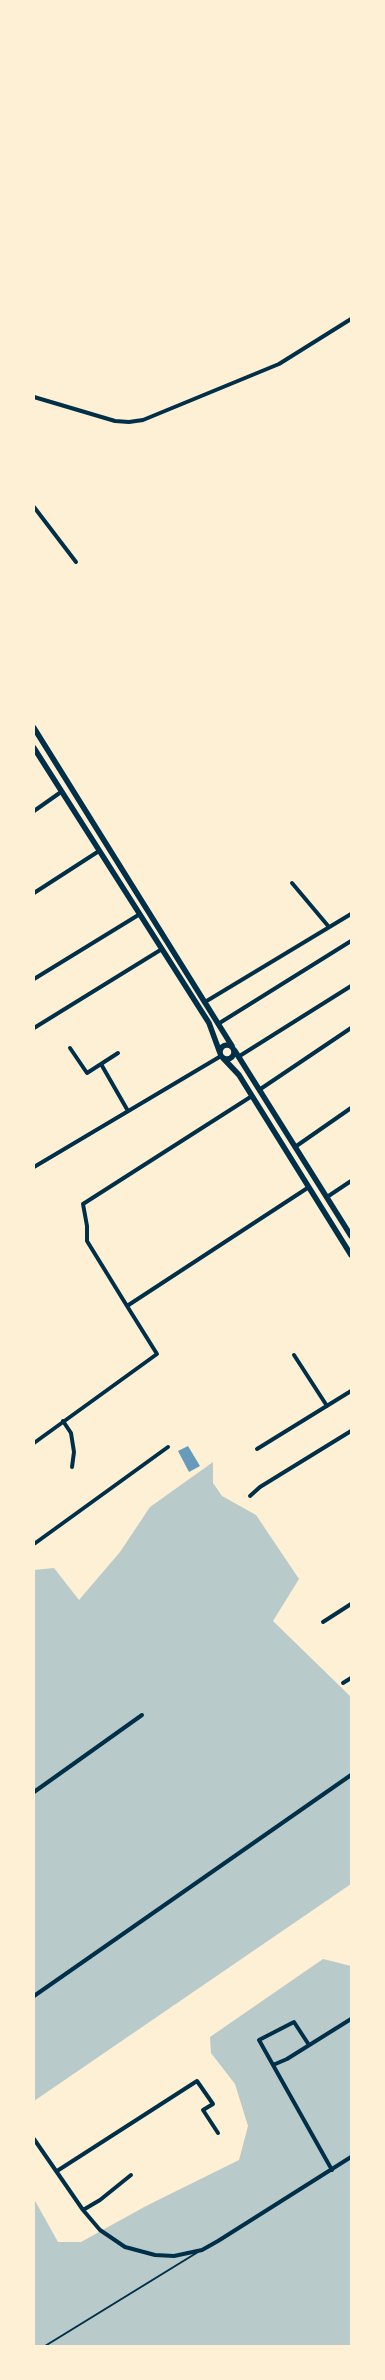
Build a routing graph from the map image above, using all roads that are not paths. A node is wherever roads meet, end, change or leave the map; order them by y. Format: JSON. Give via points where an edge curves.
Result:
{"nodes":[{"id":1,"x":351,"y":319,"type":"edge"},
{"id":2,"x":34,"y":397,"type":"edge"},
{"id":3,"x":34,"y":507,"type":"edge"},
{"id":4,"x":76,"y":562,"type":"dead end"},
{"id":5,"x":34,"y":728,"type":"edge"},
{"id":6,"x":34,"y":748,"type":"edge"},
{"id":7,"x":61,"y":792,"type":"junction"},
{"id":8,"x":34,"y":810,"type":"edge"},
{"id":9,"x":99,"y":851,"type":"junction"},
{"id":10,"x":292,"y":883,"type":"dead end"},
{"id":11,"x":34,"y":893,"type":"edge"},
{"id":12,"x":140,"y":914,"type":"junction"},
{"id":13,"x":351,"y":914,"type":"edge"},
{"id":14,"x":329,"y":927,"type":"junction"},
{"id":15,"x":351,"y":941,"type":"edge"},
{"id":16,"x":162,"y":949,"type":"junction"},
{"id":17,"x":34,"y":979,"type":"edge"},
{"id":18,"x":351,"y":986,"type":"edge"},
{"id":19,"x":205,"y":1002,"type":"junction"},
{"id":20,"x":218,"y":1024,"type":"junction"},
{"id":21,"x":34,"y":1028,"type":"edge"},
{"id":22,"x":351,"y":1028,"type":"edge"},
{"id":23,"x":70,"y":1048,"type":"dead end"},
{"id":24,"x":233,"y":1049,"type":"junction"},
{"id":25,"x":118,"y":1053,"type":"dead end"},
{"id":26,"x":221,"y":1056,"type":"junction"},
{"id":27,"x":238,"y":1058,"type":"junction"},
{"id":28,"x":101,"y":1064,"type":"junction"},
{"id":29,"x":259,"y":1090,"type":"junction"},
{"id":30,"x":252,"y":1096,"type":"junction"},
{"id":31,"x":351,"y":1108,"type":"edge"},
{"id":32,"x":128,"y":1111,"type":"junction"},
{"id":33,"x":295,"y":1147,"type":"junction"},
{"id":34,"x":34,"y":1167,"type":"edge"},
{"id":35,"x":351,"y":1181,"type":"edge"},
{"id":36,"x":309,"y":1187,"type":"junction"},
{"id":37,"x":327,"y":1197,"type":"junction"},
{"id":38,"x":351,"y":1236,"type":"edge"},
{"id":39,"x":351,"y":1255,"type":"edge"},
{"id":40,"x":127,"y":1306,"type":"junction"},
{"id":41,"x":294,"y":1355,"type":"dead end"},
{"id":42,"x":351,"y":1391,"type":"edge"},
{"id":43,"x":327,"y":1406,"type":"junction"},
{"id":44,"x":63,"y":1421,"type":"junction"},
{"id":45,"x":351,"y":1430,"type":"edge"},
{"id":46,"x":34,"y":1443,"type":"edge"},
{"id":47,"x":168,"y":1447,"type":"dead end"},
{"id":48,"x":257,"y":1448,"type":"dead end"},
{"id":49,"x":72,"y":1467,"type":"dead end"},
{"id":50,"x":250,"y":1496,"type":"dead end"},
{"id":51,"x":34,"y":1544,"type":"edge"},
{"id":52,"x":351,"y":1604,"type":"edge"},
{"id":53,"x":323,"y":1622,"type":"dead end"},
{"id":54,"x":351,"y":1678,"type":"edge"},
{"id":55,"x":343,"y":1683,"type":"dead end"},
{"id":56,"x":142,"y":1715,"type":"dead end"},
{"id":57,"x":351,"y":1775,"type":"edge"},
{"id":58,"x":34,"y":1792,"type":"edge"},
{"id":59,"x":34,"y":1996,"type":"edge"},
{"id":60,"x":351,"y":2019,"type":"edge"},
{"id":61,"x":309,"y":2045,"type":"junction"},
{"id":62,"x":273,"y":2065,"type":"junction"},
{"id":63,"x":218,"y":2133,"type":"dead end"},
{"id":64,"x":34,"y":2139,"type":"edge"},
{"id":65,"x":351,"y":2157,"type":"edge"},
{"id":66,"x":332,"y":2170,"type":"junction"},
{"id":67,"x":57,"y":2172,"type":"junction"},
{"id":68,"x":131,"y":2175,"type":"dead end"},
{"id":69,"x":83,"y":2210,"type":"junction"},
{"id":70,"x":202,"y":2250,"type":"junction"},
{"id":71,"x":45,"y":2346,"type":"edge"}],
"edges":[{"from":1,"to":2,"type":"street","via":[[286,360],[143,420],[115,421]]},
{"from":3,"to":4,"type":"street"},
{"from":5,"to":19,"type":"main road"},
{"from":6,"to":7,"type":"main road"},
{"from":7,"to":8,"type":"street"},
{"from":7,"to":9,"type":"main road"},
{"from":9,"to":11,"type":"street"},
{"from":9,"to":12,"type":"main road"},
{"from":10,"to":14,"type":"street"},
{"from":12,"to":16,"type":"main road"},
{"from":12,"to":17,"type":"street"},
{"from":13,"to":14,"type":"street"},
{"from":14,"to":19,"type":"street"},
{"from":15,"to":20,"type":"street"},
{"from":16,"to":21,"type":"street"},
{"from":16,"to":26,"type":"main road","via":[[209,1023]]},
{"from":18,"to":27,"type":"street"},
{"from":19,"to":20,"type":"main road"},
{"from":20,"to":24,"type":"main road"},
{"from":22,"to":29,"type":"street"},
{"from":23,"to":28,"type":"street","via":[[86,1073]]},
{"from":24,"to":26,"type":"main road","via":[[232,1058]]},
{"from":24,"to":26,"type":"main road","via":[[223,1045]]},
{"from":24,"to":27,"type":"main road"},
{"from":25,"to":28,"type":"street"},
{"from":26,"to":30,"type":"main road","via":[[239,1075]]},
{"from":26,"to":32,"type":"street"},
{"from":27,"to":29,"type":"main road"},
{"from":28,"to":32,"type":"street"},
{"from":29,"to":33,"type":"main road"},
{"from":30,"to":36,"type":"main road"},
{"from":30,"to":40,"type":"street","via":[[83,1204],[87,1241]]},
{"from":31,"to":33,"type":"street"},
{"from":32,"to":34,"type":"street"},
{"from":33,"to":37,"type":"main road"},
{"from":35,"to":37,"type":"street"},
{"from":36,"to":39,"type":"main road"},
{"from":36,"to":40,"type":"street"},
{"from":37,"to":38,"type":"main road"},
{"from":40,"to":44,"type":"street","via":[[157,1354]]},
{"from":41,"to":43,"type":"street"},
{"from":42,"to":43,"type":"street"},
{"from":43,"to":48,"type":"street"},
{"from":44,"to":46,"type":"street"},
{"from":44,"to":49,"type":"street","via":[[71,1433]]},
{"from":45,"to":50,"type":"street"},
{"from":47,"to":51,"type":"street"},
{"from":52,"to":53,"type":"street"},
{"from":54,"to":55,"type":"street"},
{"from":56,"to":58,"type":"street"},
{"from":57,"to":59,"type":"street"},
{"from":60,"to":61,"type":"street"},
{"from":61,"to":62,"type":"street"},
{"from":61,"to":62,"type":"street","via":[[294,2022],[259,2040]]},
{"from":62,"to":66,"type":"street"},
{"from":63,"to":67,"type":"street","via":[[203,2110],[213,2104],[197,2081]]},
{"from":64,"to":67,"type":"street"},
{"from":65,"to":66,"type":"street"},
{"from":66,"to":70,"type":"street"},
{"from":67,"to":69,"type":"street"},
{"from":68,"to":69,"type":"street"},
{"from":69,"to":70,"type":"street","via":[[100,2230],[125,2247],[174,2256]]},
{"from":70,"to":71,"type":"lane"}]}
